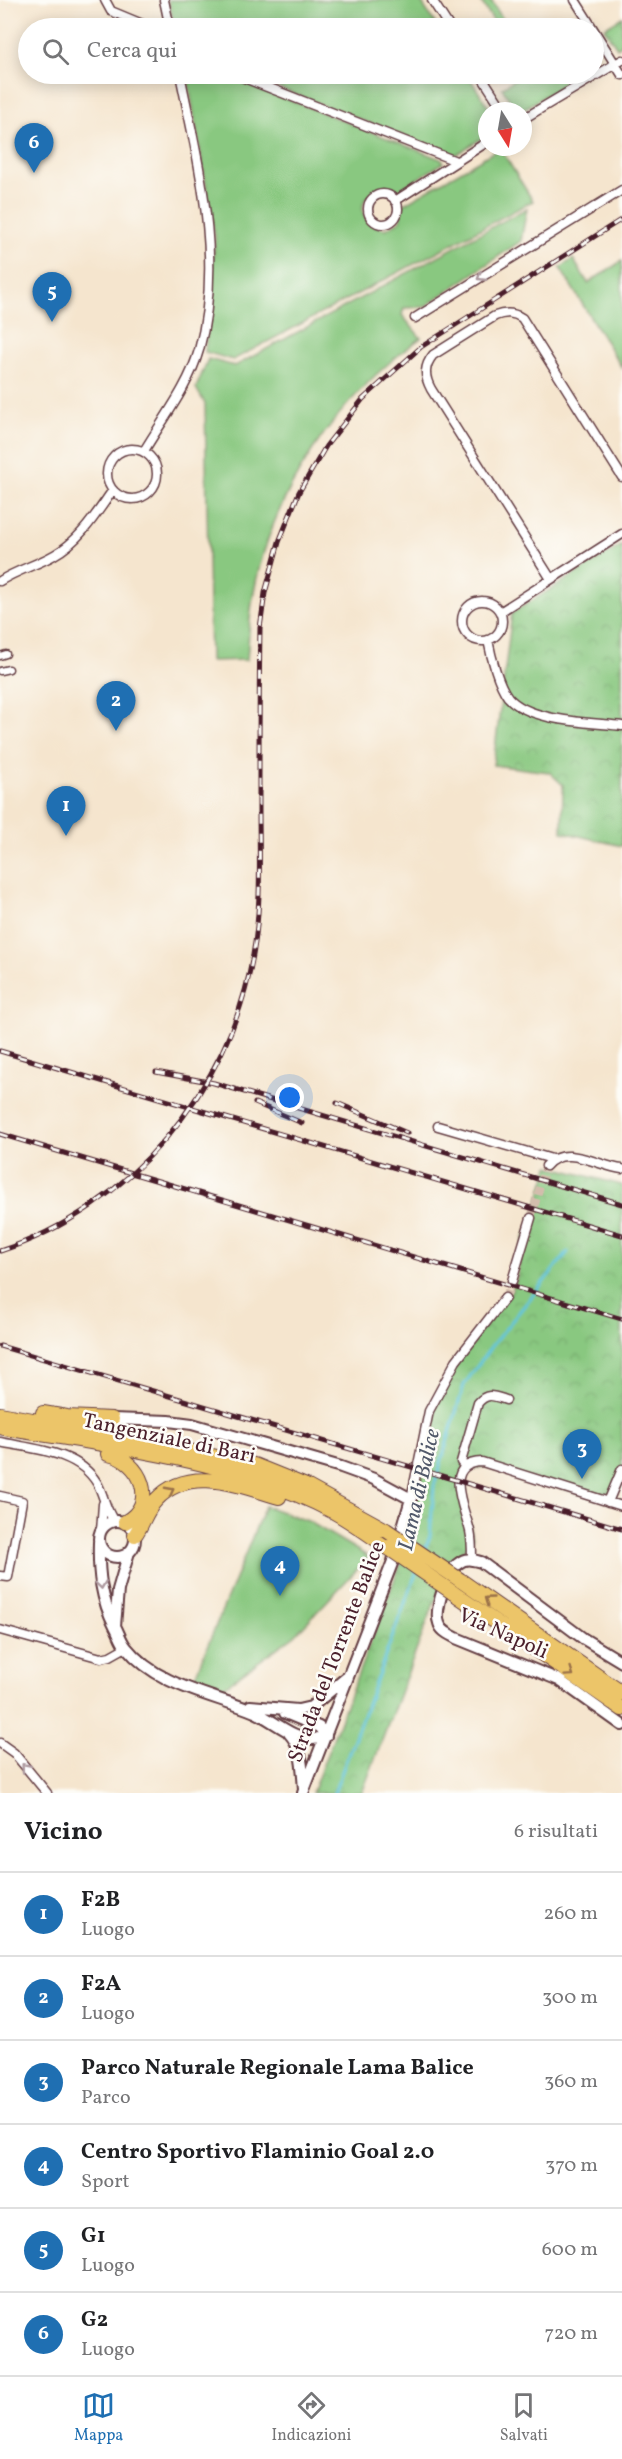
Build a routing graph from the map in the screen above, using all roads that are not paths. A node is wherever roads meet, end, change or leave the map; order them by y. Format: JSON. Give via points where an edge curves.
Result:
{"nodes":[{"id":1,"x":105,"y":0,"type":"edge"},
{"id":2,"x":164,"y":0,"type":"edge"},
{"id":3,"x":432,"y":0,"type":"edge"},
{"id":4,"x":576,"y":0,"type":"edge"},
{"id":5,"x":128,"y":18,"type":"edge"},
{"id":6,"x":168,"y":18,"type":"edge"},
{"id":7,"x":444,"y":18,"type":"edge"},
{"id":8,"x":588,"y":18,"type":"edge"},
{"id":9,"x":604,"y":40,"type":"edge"},
{"id":10,"x":619,"y":62,"type":"edge"},
{"id":11,"x":604,"y":71,"type":"edge"},
{"id":12,"x":622,"y":75,"type":"edge"},
{"id":13,"x":182,"y":84,"type":"edge"},
{"id":14,"x":260,"y":84,"type":"edge"},
{"id":15,"x":486,"y":84,"type":"edge"},
{"id":16,"x":582,"y":84,"type":"edge"},
{"id":17,"x":498,"y":102,"type":"edge"},
{"id":18,"x":532,"y":114,"type":"edge"},
{"id":19,"x":478,"y":148,"type":"edge"},
{"id":20,"x":456,"y":161,"type":"junction"},
{"id":21,"x":622,"y":190,"type":"edge"},
{"id":22,"x":395,"y":201,"type":"dead end"},
{"id":23,"x":415,"y":318,"type":"dead end"},
{"id":24,"x":144,"y":451,"type":"junction"},
{"id":25,"x":622,"y":477,"type":"edge"},
{"id":26,"x":112,"y":490,"type":"junction"},
{"id":27,"x":622,"y":534,"type":"edge"},
{"id":28,"x":15,"y":572,"type":"junction"},
{"id":29,"x":0,"y":573,"type":"edge"},
{"id":30,"x":551,"y":579,"type":"junction"},
{"id":31,"x":0,"y":581,"type":"edge"},
{"id":32,"x":500,"y":612,"type":"junction"},
{"id":33,"x":488,"y":640,"type":"junction"},
{"id":34,"x":9,"y":669,"type":"dead end"},
{"id":35,"x":0,"y":671,"type":"edge"},
{"id":36,"x":622,"y":726,"type":"edge"},
{"id":37,"x":438,"y":1126,"type":"dead end"},
{"id":38,"x":622,"y":1169,"type":"edge"},
{"id":39,"x":531,"y":1218,"type":"tunnel mouth"},
{"id":40,"x":512,"y":1281,"type":"tunnel mouth"},
{"id":41,"x":505,"y":1298,"type":"tunnel mouth"},
{"id":42,"x":506,"y":1400,"type":"dead end"},
{"id":43,"x":0,"y":1408,"type":"edge"},
{"id":44,"x":0,"y":1414,"type":"edge"},
{"id":45,"x":112,"y":1419,"type":"joint"},
{"id":46,"x":0,"y":1427,"type":"edge"},
{"id":47,"x":0,"y":1432,"type":"edge"},
{"id":48,"x":0,"y":1442,"type":"edge"},
{"id":49,"x":465,"y":1467,"type":"junction"},
{"id":50,"x":622,"y":1469,"type":"edge"},
{"id":51,"x":0,"y":1496,"type":"edge"},
{"id":52,"x":411,"y":1498,"type":"junction"},
{"id":53,"x":103,"y":1501,"type":"junction"},
{"id":54,"x":608,"y":1502,"type":"junction"},
{"id":55,"x":314,"y":1503,"type":"junction"},
{"id":56,"x":622,"y":1506,"type":"edge"},
{"id":57,"x":119,"y":1522,"type":"junction"},
{"id":58,"x":135,"y":1535,"type":"junction"},
{"id":59,"x":100,"y":1536,"type":"junction"},
{"id":60,"x":129,"y":1552,"type":"junction"},
{"id":61,"x":472,"y":1559,"type":"junction"},
{"id":62,"x":0,"y":1576,"type":"edge"},
{"id":63,"x":456,"y":1586,"type":"junction"},
{"id":64,"x":115,"y":1626,"type":"junction"},
{"id":65,"x":0,"y":1630,"type":"edge"},
{"id":66,"x":126,"y":1647,"type":"junction"},
{"id":67,"x":622,"y":1662,"type":"edge"},
{"id":68,"x":349,"y":1676,"type":"junction"},
{"id":69,"x":622,"y":1693,"type":"edge"},
{"id":70,"x":238,"y":1705,"type":"junction"},
{"id":71,"x":622,"y":1709,"type":"edge"},
{"id":72,"x":276,"y":1710,"type":"junction"},
{"id":73,"x":622,"y":1725,"type":"edge"},
{"id":74,"x":285,"y":1728,"type":"junction"},
{"id":75,"x":326,"y":1736,"type":"junction"},
{"id":76,"x":0,"y":1743,"type":"edge"},
{"id":77,"x":304,"y":1792,"type":"edge"},
{"id":78,"x":47,"y":1793,"type":"edge"}],
"edges":[{"from":1,"to":5,"type":"street","via":[[111,11]]},
{"from":2,"to":6,"type":"street"},
{"from":3,"to":7,"type":"street"},
{"from":4,"to":8,"type":"street"},
{"from":9,"to":10,"type":"street"},
{"from":10,"to":11,"type":"street"},
{"from":10,"to":12,"type":"street"},
{"from":13,"to":24,"type":"street","via":[[211,258],[209,302],[189,377]]},
{"from":14,"to":20,"type":"street"},
{"from":15,"to":17,"type":"street"},
{"from":16,"to":18,"type":"street"},
{"from":19,"to":20,"type":"street"},
{"from":20,"to":22,"type":"street"},
{"from":21,"to":23,"type":"street","one_way":true},
{"from":24,"to":26,"type":"street","via":[[130,448],[112,458],[107,477]]},
{"from":24,"to":26,"type":"street","via":[[158,470],[155,486],[135,499],[126,499]]},
{"from":25,"to":30,"type":"street","via":[[522,318],[503,313],[428,361],[427,381]]},
{"from":26,"to":28,"type":"street","via":[[75,540],[55,555]]},
{"from":27,"to":30,"type":"street"},
{"from":28,"to":29,"type":"street"},
{"from":28,"to":31,"type":"street"},
{"from":30,"to":32,"type":"street"},
{"from":32,"to":33,"type":"street","via":[[501,629]]},
{"from":32,"to":33,"type":"street","via":[[483,601],[470,605],[462,617],[468,636]]},
{"from":33,"to":36,"type":"street","via":[[507,696],[520,708],[536,714]]},
{"from":34,"to":35,"type":"street"},
{"from":37,"to":38,"type":"street","via":[[549,1163],[566,1154]]},
{"from":39,"to":40,"type":"street"},
{"from":41,"to":52,"type":"street","name":"Strada del Torrente Balice","via":[[456,1361],[429,1411]]},
{"from":42,"to":49,"type":"street","via":[[492,1395],[484,1396],[478,1403],[462,1455]]},
{"from":43,"to":45,"type":"highway"},
{"from":44,"to":63,"type":"highway","name":"Tangenziale di Bari","bridge":true,"via":[[230,1458],[282,1475],[386,1530]]},
{"from":45,"to":52,"type":"street","via":[[192,1424],[341,1467]]},
{"from":46,"to":55,"type":"highway","name":"Tangenziale di Bari","via":[[195,1463],[255,1478]]},
{"from":47,"to":57,"type":"highway","via":[[119,1456],[130,1464],[140,1480],[142,1501],[139,1511]]},
{"from":48,"to":53,"type":"street","via":[[71,1460],[97,1484]]},
{"from":49,"to":54,"type":"street","via":[[482,1462]]},
{"from":49,"to":61,"type":"street","via":[[458,1491],[470,1530]]},
{"from":50,"to":54,"type":"street"},
{"from":51,"to":62,"type":"street","via":[[22,1501],[8,1577]]},
{"from":52,"to":68,"type":"street","name":"Strada del Torrente Balice","via":[[393,1561]]},
{"from":53,"to":57,"type":"street"},
{"from":53,"to":59,"type":"street"},
{"from":54,"to":56,"type":"street"},
{"from":58,"to":55,"type":"highway","one_way":true,"via":[[158,1498],[175,1487],[199,1481],[232,1482],[277,1497]]},
{"from":55,"to":63,"type":"highway","name":"Tangenziale di Bari","bridge":true},
{"from":57,"to":58,"type":"street","via":[[129,1526]]},
{"from":57,"to":59,"type":"street","via":[[104,1526]]},
{"from":58,"to":60,"type":"street"},
{"from":59,"to":60,"type":"street","via":[[105,1552],[114,1556]]},
{"from":59,"to":64,"type":"street","one_way":true,"via":[[98,1566],[102,1595]]},
{"from":60,"to":64,"type":"street","via":[[118,1590]]},
{"from":61,"to":67,"type":"street","name":"Via Napoli"},
{"from":61,"to":73,"type":"street","name":"Via Napoli","via":[[456,1564],[447,1578],[438,1614],[444,1631],[559,1680]]},
{"from":69,"to":63,"type":"highway","name":"Tangenziale di Bari","one_way":true},
{"from":63,"to":71,"type":"highway","name":"Tangenziale di Bari","one_way":true},
{"from":64,"to":66,"type":"street"},
{"from":65,"to":66,"type":"street","via":[[101,1658]]},
{"from":66,"to":70,"type":"street","via":[[172,1682]]},
{"from":68,"to":72,"type":"street","via":[[311,1707]]},
{"from":68,"to":75,"type":"street","name":"Strada del Torrente Balice"},
{"from":70,"to":72,"type":"street"},
{"from":70,"to":74,"type":"street"},
{"from":72,"to":75,"type":"street","via":[[319,1726]]},
{"from":74,"to":75,"type":"street","via":[[313,1740]]},
{"from":74,"to":77,"type":"street","via":[[296,1740],[302,1757]]},
{"from":75,"to":77,"type":"street","name":"Strada del Torrente Balice"},
{"from":78,"to":76,"type":"street","one_way":true,"via":[[14,1753]]}]}
